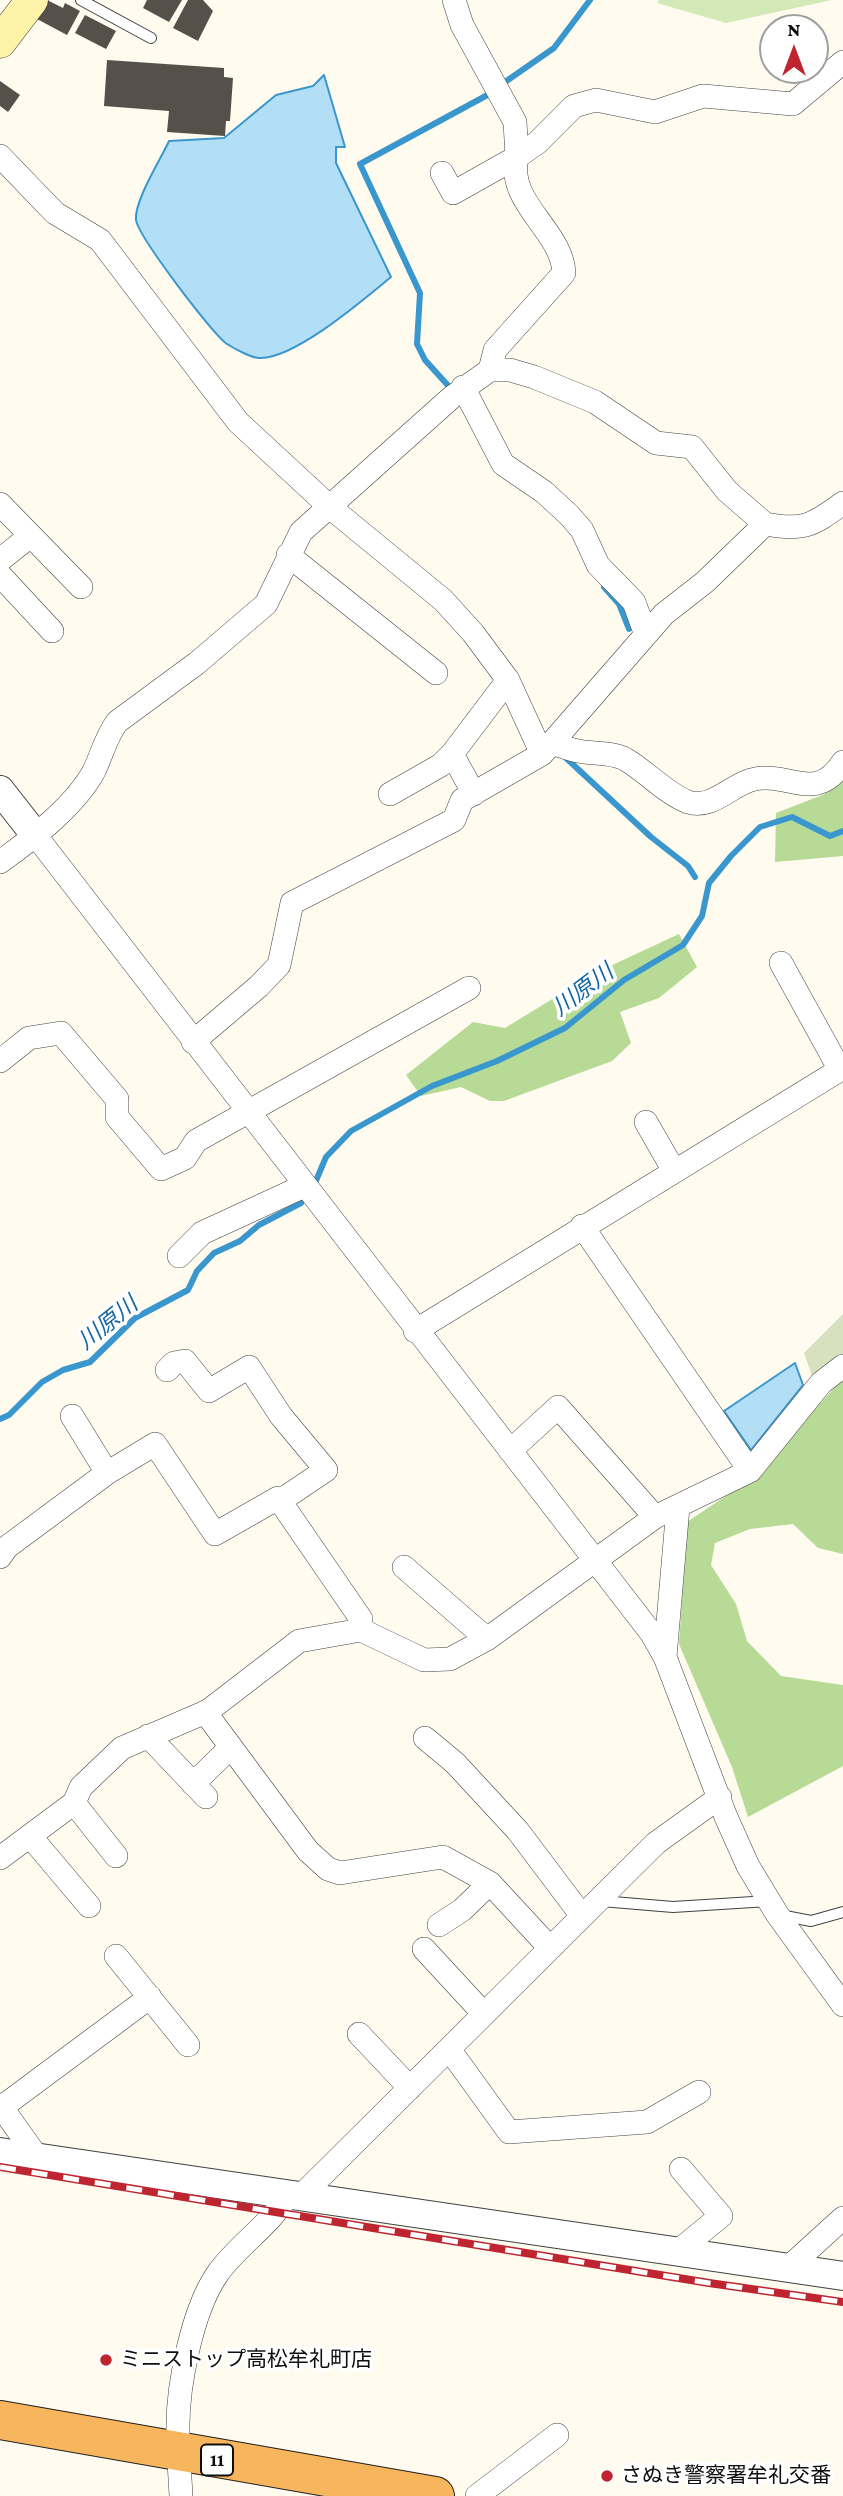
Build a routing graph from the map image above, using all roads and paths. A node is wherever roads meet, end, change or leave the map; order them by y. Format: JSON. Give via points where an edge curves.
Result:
{"nodes":[{"id":1,"x":32,"y":0,"type":"edge"},
{"id":2,"x":81,"y":0,"type":"edge"},
{"id":3,"x":454,"y":0,"type":"edge"},
{"id":4,"x":151,"y":38,"type":"dead end"},
{"id":5,"x":0,"y":42,"type":"edge"},
{"id":6,"x":843,"y":62,"type":"edge"},
{"id":7,"x":0,"y":156,"type":"edge"},
{"id":8,"x":517,"y":157,"type":"junction"},
{"id":9,"x":442,"y":173,"type":"dead end"},
{"id":10,"x":490,"y":370,"type":"junction"},
{"id":11,"x":458,"y":391,"type":"junction"},
{"id":12,"x":843,"y":503,"type":"edge"},
{"id":13,"x":0,"y":504,"type":"edge"},
{"id":14,"x":331,"y":508,"type":"junction"},
{"id":15,"x":765,"y":524,"type":"junction"},
{"id":16,"x":29,"y":537,"type":"junction"},
{"id":17,"x":288,"y":555,"type":"junction"},
{"id":18,"x":0,"y":560,"type":"edge"},
{"id":19,"x":0,"y":575,"type":"edge"},
{"id":20,"x":81,"y":587,"type":"dead end"},
{"id":21,"x":52,"y":631,"type":"dead end"},
{"id":22,"x":646,"y":635,"type":"junction"},
{"id":23,"x":436,"y":673,"type":"dead end"},
{"id":24,"x":508,"y":680,"type":"junction"},
{"id":25,"x":547,"y":748,"type":"junction"},
{"id":26,"x":452,"y":754,"type":"junction"},
{"id":27,"x":843,"y":762,"type":"edge"},
{"id":28,"x":0,"y":790,"type":"edge"},
{"id":29,"x":390,"y":794,"type":"dead end"},
{"id":30,"x":474,"y":794,"type":"junction"},
{"id":31,"x":36,"y":836,"type":"junction"},
{"id":32,"x":0,"y":862,"type":"edge"},
{"id":33,"x":781,"y":963,"type":"dead end"},
{"id":34,"x":469,"y":988,"type":"dead end"},
{"id":35,"x":193,"y":1042,"type":"junction"},
{"id":36,"x":0,"y":1061,"type":"edge"},
{"id":37,"x":841,"y":1069,"type":"edge"},
{"id":38,"x":247,"y":1112,"type":"junction"},
{"id":39,"x":646,"y":1122,"type":"dead end"},
{"id":40,"x":674,"y":1171,"type":"junction"},
{"id":41,"x":304,"y":1186,"type":"junction"},
{"id":42,"x":582,"y":1226,"type":"junction"},
{"id":43,"x":179,"y":1256,"type":"dead end"},
{"id":44,"x":415,"y":1331,"type":"junction"},
{"id":45,"x":843,"y":1366,"type":"edge"},
{"id":46,"x":167,"y":1370,"type":"dead end"},
{"id":47,"x":72,"y":1416,"type":"dead end"},
{"id":48,"x":510,"y":1451,"type":"junction"},
{"id":49,"x":750,"y":1471,"type":"junction"},
{"id":50,"x":107,"y":1473,"type":"junction"},
{"id":51,"x":280,"y":1501,"type":"junction"},
{"id":52,"x":678,"y":1507,"type":"junction"},
{"id":53,"x":655,"y":1517,"type":"junction"},
{"id":54,"x":0,"y":1557,"type":"edge"},
{"id":55,"x":593,"y":1560,"type":"junction"},
{"id":56,"x":404,"y":1567,"type":"dead end"},
{"id":57,"x":361,"y":1630,"type":"junction"},
{"id":58,"x":487,"y":1639,"type":"junction"},
{"id":59,"x":665,"y":1657,"type":"junction"},
{"id":60,"x":205,"y":1712,"type":"junction"},
{"id":61,"x":148,"y":1736,"type":"junction"},
{"id":62,"x":425,"y":1738,"type":"dead end"},
{"id":63,"x":231,"y":1747,"type":"junction"},
{"id":64,"x":720,"y":1797,"type":"junction"},
{"id":65,"x":74,"y":1804,"type":"junction"},
{"id":66,"x":30,"y":1836,"type":"junction"},
{"id":67,"x":116,"y":1856,"type":"dead end"},
{"id":68,"x":0,"y":1858,"type":"edge"},
{"id":69,"x":490,"y":1883,"type":"junction"},
{"id":70,"x":89,"y":1906,"type":"dead end"},
{"id":71,"x":590,"y":1908,"type":"junction"},
{"id":72,"x":773,"y":1908,"type":"junction"},
{"id":73,"x":843,"y":1912,"type":"edge"},
{"id":74,"x":439,"y":1925,"type":"dead end"},
{"id":75,"x":550,"y":1948,"type":"junction"},
{"id":76,"x":424,"y":1949,"type":"dead end"},
{"id":77,"x":116,"y":1956,"type":"dead end"},
{"id":78,"x":150,"y":1997,"type":"junction"},
{"id":79,"x":843,"y":2005,"type":"edge"},
{"id":80,"x":484,"y":2014,"type":"junction"},
{"id":81,"x":359,"y":2034,"type":"dead end"},
{"id":82,"x":188,"y":2045,"type":"dead end"},
{"id":83,"x":449,"y":2049,"type":"junction"},
{"id":84,"x":410,"y":2088,"type":"junction"},
{"id":85,"x":699,"y":2092,"type":"dead end"},
{"id":86,"x":1,"y":2106,"type":"edge"},
{"id":87,"x":0,"y":2152,"type":"edge"},
{"id":88,"x":37,"y":2157,"type":"junction"},
{"id":89,"x":681,"y":2169,"type":"dead end"},
{"id":90,"x":295,"y":2195,"type":"junction"},
{"id":91,"x":843,"y":2218,"type":"edge"},
{"id":92,"x":677,"y":2252,"type":"junction"},
{"id":93,"x":788,"y":2268,"type":"junction"},
{"id":94,"x":843,"y":2276,"type":"edge"},
{"id":95,"x":0,"y":2420,"type":"edge"},
{"id":96,"x":557,"y":2435,"type":"dead end"},
{"id":97,"x":178,"y":2453,"type":"junction"},
{"id":98,"x":181,"y":2496,"type":"edge"},
{"id":99,"x":435,"y":2496,"type":"edge"},
{"id":100,"x":477,"y":2496,"type":"edge"}],
"edges":[{"from":1,"to":5,"type":"main road"},
{"from":2,"to":4,"type":"lane"},
{"from":3,"to":8,"type":"street","via":[[462,25],[515,122]]},
{"from":6,"to":8,"type":"street","via":[[793,104],[703,96],[655,112],[596,100],[574,106]]},
{"from":7,"to":14,"type":"street","via":[[55,212],[100,240],[238,422]]},
{"from":8,"to":9,"type":"street","via":[[453,193]]},
{"from":8,"to":10,"type":"street","via":[[514,170],[519,189],[563,257],[564,273],[495,349]]},
{"from":10,"to":11,"type":"street"},
{"from":10,"to":15,"type":"street","via":[[534,377],[595,402],[656,443],[692,447],[727,491]]},
{"from":11,"to":14,"type":"street"},
{"from":11,"to":22,"type":"street","via":[[503,464],[544,492],[576,522],[598,565],[634,602]]},
{"from":12,"to":15,"type":"street","via":[[814,524],[794,529]]},
{"from":13,"to":16,"type":"street"},
{"from":14,"to":17,"type":"street","via":[[301,532]]},
{"from":14,"to":24,"type":"street","via":[[443,600]]},
{"from":15,"to":22,"type":"street"},
{"from":16,"to":18,"type":"street"},
{"from":16,"to":20,"type":"street"},
{"from":17,"to":23,"type":"street"},
{"from":17,"to":31,"type":"street","via":[[266,604],[117,722],[93,773]]},
{"from":19,"to":21,"type":"street"},
{"from":22,"to":25,"type":"street"},
{"from":24,"to":25,"type":"street"},
{"from":24,"to":26,"type":"street"},
{"from":25,"to":27,"type":"street","via":[[623,758],[687,802],[706,804],[751,780],[817,784],[833,778]]},
{"from":25,"to":30,"type":"street"},
{"from":26,"to":29,"type":"street"},
{"from":26,"to":30,"type":"street"},
{"from":28,"to":31,"type":"street"},
{"from":30,"to":35,"type":"street","via":[[462,800],[454,820],[292,903],[279,965]]},
{"from":31,"to":32,"type":"street"},
{"from":31,"to":35,"type":"street"},
{"from":33,"to":37,"type":"street"},
{"from":34,"to":38,"type":"street"},
{"from":35,"to":38,"type":"street"},
{"from":36,"to":38,"type":"street","via":[[29,1038],[61,1033],[117,1099],[117,1117],[161,1169],[185,1158],[196,1141]]},
{"from":37,"to":40,"type":"street"},
{"from":38,"to":41,"type":"street"},
{"from":39,"to":40,"type":"street"},
{"from":40,"to":42,"type":"street"},
{"from":41,"to":43,"type":"street","via":[[202,1233]]},
{"from":41,"to":44,"type":"street"},
{"from":42,"to":44,"type":"street"},
{"from":42,"to":49,"type":"street"},
{"from":44,"to":48,"type":"street"},
{"from":45,"to":49,"type":"street","via":[[821,1383]]},
{"from":46,"to":51,"type":"street","via":[[185,1361],[209,1391],[249,1367],[281,1416],[326,1470]]},
{"from":47,"to":50,"type":"street"},
{"from":48,"to":53,"type":"street","via":[[558,1407]]},
{"from":48,"to":55,"type":"street"},
{"from":49,"to":52,"type":"street"},
{"from":50,"to":51,"type":"street","via":[[155,1444],[215,1534],[278,1498]]},
{"from":50,"to":54,"type":"street","via":[[7,1547]]},
{"from":51,"to":57,"type":"street","via":[[361,1619]]},
{"from":52,"to":53,"type":"street"},
{"from":52,"to":59,"type":"street"},
{"from":53,"to":55,"type":"street"},
{"from":55,"to":58,"type":"street"},
{"from":55,"to":59,"type":"street"},
{"from":56,"to":58,"type":"street"},
{"from":57,"to":58,"type":"street","via":[[424,1660],[450,1658]]},
{"from":57,"to":60,"type":"street","via":[[299,1641]]},
{"from":59,"to":64,"type":"street"},
{"from":60,"to":61,"type":"street"},
{"from":60,"to":63,"type":"street"},
{"from":61,"to":63,"type":"street","via":[[200,1791]]},
{"from":61,"to":65,"type":"street","via":[[122,1748],[81,1787]]},
{"from":62,"to":71,"type":"street","via":[[455,1763]]},
{"from":63,"to":69,"type":"street","via":[[308,1851],[328,1869],[340,1873],[443,1857]]},
{"from":64,"to":71,"type":"street","via":[[656,1843]]},
{"from":64,"to":72,"type":"street"},
{"from":65,"to":66,"type":"street"},
{"from":65,"to":67,"type":"street"},
{"from":66,"to":68,"type":"street"},
{"from":66,"to":70,"type":"street"},
{"from":69,"to":74,"type":"street"},
{"from":69,"to":75,"type":"street"},
{"from":71,"to":72,"type":"lane"},
{"from":71,"to":75,"type":"street"},
{"from":72,"to":73,"type":"lane","via":[[811,1921]]},
{"from":72,"to":79,"type":"street"},
{"from":75,"to":80,"type":"street"},
{"from":76,"to":80,"type":"street"},
{"from":77,"to":78,"type":"street"},
{"from":78,"to":82,"type":"street"},
{"from":78,"to":86,"type":"street"},
{"from":80,"to":83,"type":"street"},
{"from":81,"to":84,"type":"street"},
{"from":83,"to":84,"type":"street"},
{"from":83,"to":85,"type":"street","via":[[509,2132],[647,2122]]},
{"from":84,"to":90,"type":"street"},
{"from":86,"to":88,"type":"street"},
{"from":87,"to":88,"type":"street"},
{"from":88,"to":90,"type":"street"},
{"from":89,"to":92,"type":"street","via":[[721,2216]]},
{"from":90,"to":92,"type":"street"},
{"from":90,"to":97,"type":"street","via":[[220,2270],[203,2300],[185,2376]]},
{"from":91,"to":93,"type":"street"},
{"from":92,"to":93,"type":"street"},
{"from":93,"to":94,"type":"street"},
{"from":95,"to":97,"type":"highway","number":"11"},
{"from":96,"to":100,"type":"street"},
{"from":97,"to":98,"type":"street"},
{"from":97,"to":99,"type":"highway","number":"11"}]}
